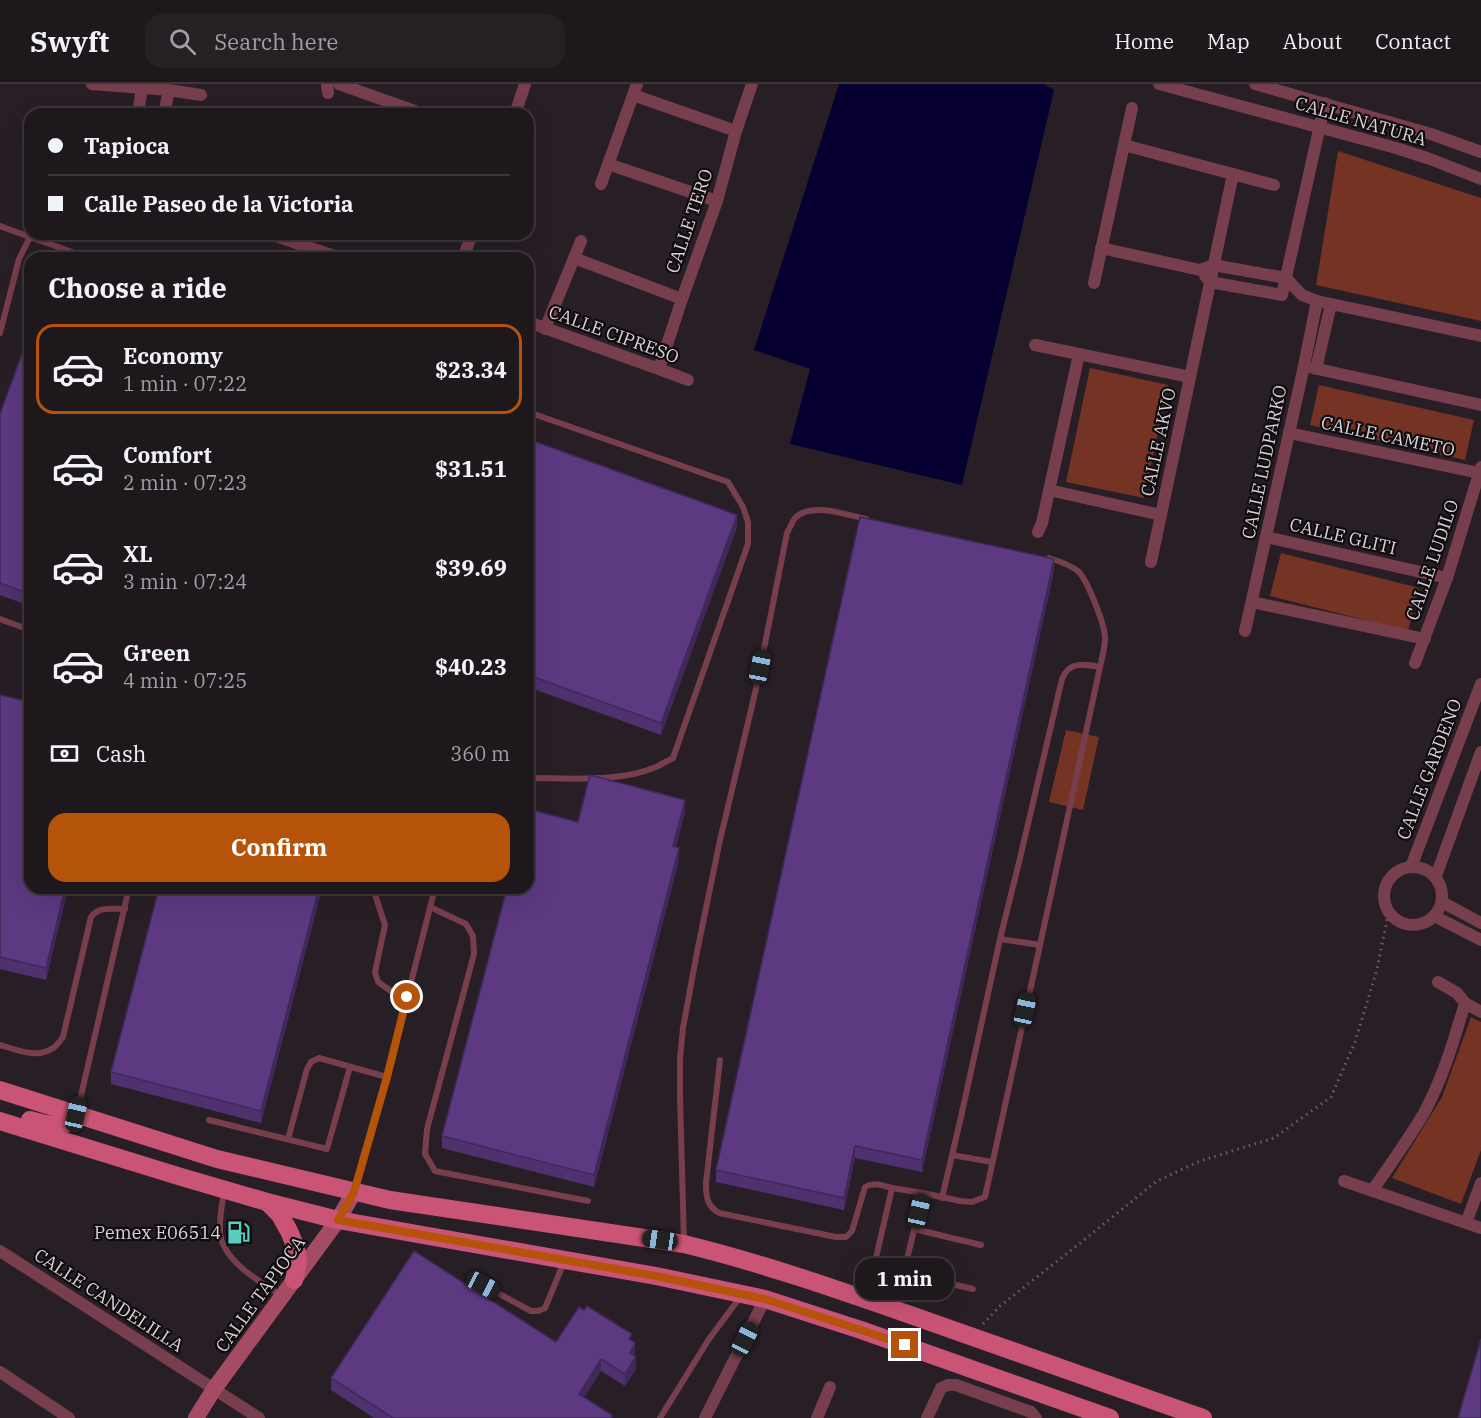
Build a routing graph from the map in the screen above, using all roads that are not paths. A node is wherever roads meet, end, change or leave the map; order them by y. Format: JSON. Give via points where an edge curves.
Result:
{"nodes":[{"id":1,"x":92,"y":84,"type":"edge"},
{"id":2,"x":339,"y":84,"type":"edge"},
{"id":3,"x":752,"y":84,"type":"edge"},
{"id":4,"x":1159,"y":84,"type":"edge"},
{"id":5,"x":1255,"y":84,"type":"edge"},
{"id":6,"x":522,"y":85,"type":"edge"},
{"id":7,"x":156,"y":86,"type":"edge"},
{"id":8,"x":142,"y":88,"type":"junction"},
{"id":9,"x":635,"y":89,"type":"edge"},
{"id":10,"x":169,"y":90,"type":"junction"},
{"id":11,"x":201,"y":95,"type":"dead end"},
{"id":12,"x":1325,"y":103,"type":"junction"},
{"id":13,"x":139,"y":108,"type":"edge"},
{"id":14,"x":165,"y":108,"type":"edge"},
{"id":15,"x":406,"y":108,"type":"edge"},
{"id":16,"x":516,"y":108,"type":"edge"},
{"id":17,"x":1132,"y":108,"type":"dead end"},
{"id":18,"x":1319,"y":128,"type":"junction"},
{"id":19,"x":736,"y":131,"type":"junction"},
{"id":20,"x":1124,"y":145,"type":"junction"},
{"id":21,"x":1481,"y":152,"type":"edge"},
{"id":22,"x":608,"y":164,"type":"junction"},
{"id":23,"x":1233,"y":174,"type":"junction"},
{"id":24,"x":1481,"y":179,"type":"edge"},
{"id":25,"x":601,"y":184,"type":"dead end"},
{"id":26,"x":1274,"y":185,"type":"dead end"},
{"id":27,"x":717,"y":201,"type":"junction"},
{"id":28,"x":0,"y":226,"type":"edge"},
{"id":29,"x":24,"y":235,"type":"edge"},
{"id":30,"x":28,"y":240,"type":"edge"},
{"id":31,"x":38,"y":240,"type":"edge"},
{"id":32,"x":299,"y":240,"type":"edge"},
{"id":33,"x":580,"y":241,"type":"dead end"},
{"id":34,"x":1101,"y":248,"type":"junction"},
{"id":35,"x":72,"y":252,"type":"edge"},
{"id":36,"x":326,"y":252,"type":"edge"},
{"id":37,"x":574,"y":258,"type":"junction"},
{"id":38,"x":1213,"y":265,"type":"junction"},
{"id":39,"x":1200,"y":270,"type":"junction"},
{"id":40,"x":1210,"y":282,"type":"junction"},
{"id":41,"x":1094,"y":283,"type":"dead end"},
{"id":42,"x":1290,"y":283,"type":"junction"},
{"id":43,"x":682,"y":299,"type":"junction"},
{"id":44,"x":1317,"y":301,"type":"junction"},
{"id":45,"x":1331,"y":304,"type":"junction"},
{"id":46,"x":534,"y":324,"type":"edge"},
{"id":47,"x":545,"y":329,"type":"junction"},
{"id":48,"x":0,"y":333,"type":"edge"},
{"id":49,"x":1481,"y":336,"type":"edge"},
{"id":50,"x":1035,"y":345,"type":"dead end"},
{"id":51,"x":1079,"y":354,"type":"junction"},
{"id":52,"x":1304,"y":366,"type":"junction"},
{"id":53,"x":659,"y":369,"type":"junction"},
{"id":54,"x":1316,"y":369,"type":"junction"},
{"id":55,"x":1190,"y":377,"type":"junction"},
{"id":56,"x":688,"y":380,"type":"dead end"},
{"id":57,"x":1481,"y":405,"type":"edge"},
{"id":58,"x":534,"y":414,"type":"edge"},
{"id":59,"x":1289,"y":433,"type":"junction"},
{"id":60,"x":1480,"y":470,"type":"edge"},
{"id":61,"x":1049,"y":490,"type":"junction"},
{"id":62,"x":1161,"y":515,"type":"junction"},
{"id":63,"x":867,"y":519,"type":"edge"},
{"id":64,"x":1038,"y":532,"type":"dead end"},
{"id":65,"x":1266,"y":537,"type":"junction"},
{"id":66,"x":1040,"y":556,"type":"edge"},
{"id":67,"x":1151,"y":562,"type":"dead end"},
{"id":68,"x":1447,"y":578,"type":"junction"},
{"id":69,"x":1252,"y":602,"type":"junction"},
{"id":70,"x":0,"y":619,"type":"edge"},
{"id":71,"x":24,"y":628,"type":"edge"},
{"id":72,"x":1245,"y":631,"type":"dead end"},
{"id":73,"x":1425,"y":639,"type":"junction"},
{"id":74,"x":1415,"y":663,"type":"dead end"},
{"id":75,"x":1100,"y":667,"type":"junction"},
{"id":76,"x":1481,"y":684,"type":"edge"},
{"id":77,"x":1481,"y":752,"type":"edge"},
{"id":78,"x":534,"y":778,"type":"edge"},
{"id":79,"x":1411,"y":867,"type":"junction"},
{"id":80,"x":1436,"y":876,"type":"junction"},
{"id":81,"x":128,"y":894,"type":"edge"},
{"id":82,"x":375,"y":894,"type":"edge"},
{"id":83,"x":433,"y":894,"type":"edge"},
{"id":84,"x":1442,"y":902,"type":"junction"},
{"id":85,"x":430,"y":907,"type":"junction"},
{"id":86,"x":124,"y":909,"type":"junction"},
{"id":87,"x":1434,"y":916,"type":"junction"},
{"id":88,"x":1481,"y":923,"type":"edge"},
{"id":89,"x":1000,"y":939,"type":"junction"},
{"id":90,"x":1481,"y":940,"type":"edge"},
{"id":91,"x":1040,"y":945,"type":"junction"},
{"id":92,"x":1438,"y":982,"type":"dead end"},
{"id":93,"x":407,"y":997,"type":"junction"},
{"id":94,"x":1465,"y":1003,"type":"junction"},
{"id":95,"x":1481,"y":1012,"type":"edge"},
{"id":96,"x":0,"y":1045,"type":"edge"},
{"id":97,"x":720,"y":1060,"type":"dead end"},
{"id":98,"x":350,"y":1067,"type":"junction"},
{"id":99,"x":387,"y":1077,"type":"junction"},
{"id":100,"x":0,"y":1090,"type":"edge"},
{"id":101,"x":0,"y":1110,"type":"edge"},
{"id":102,"x":76,"y":1114,"type":"junction"},
{"id":103,"x":209,"y":1120,"type":"dead end"},
{"id":104,"x":0,"y":1121,"type":"edge"},
{"id":105,"x":288,"y":1139,"type":"junction"},
{"id":106,"x":952,"y":1155,"type":"junction"},
{"id":107,"x":992,"y":1162,"type":"junction"},
{"id":108,"x":1344,"y":1182,"type":"dead end"},
{"id":109,"x":1481,"y":1183,"type":"edge"},
{"id":110,"x":892,"y":1188,"type":"junction"},
{"id":111,"x":224,"y":1190,"type":"junction"},
{"id":112,"x":1372,"y":1191,"type":"junction"},
{"id":113,"x":354,"y":1192,"type":"junction"},
{"id":114,"x":923,"y":1193,"type":"junction"},
{"id":115,"x":942,"y":1198,"type":"junction"},
{"id":116,"x":267,"y":1202,"type":"junction"},
{"id":117,"x":588,"y":1202,"type":"dead end"},
{"id":118,"x":338,"y":1220,"type":"junction"},
{"id":119,"x":1466,"y":1223,"type":"junction"},
{"id":120,"x":1481,"y":1228,"type":"edge"},
{"id":121,"x":914,"y":1229,"type":"junction"},
{"id":122,"x":684,"y":1244,"type":"junction"},
{"id":123,"x":981,"y":1245,"type":"dead end"},
{"id":124,"x":0,"y":1251,"type":"edge"},
{"id":125,"x":565,"y":1260,"type":"junction"},
{"id":126,"x":294,"y":1280,"type":"junction"},
{"id":127,"x":483,"y":1285,"type":"dead end"},
{"id":128,"x":973,"y":1288,"type":"dead end"},
{"id":129,"x":742,"y":1295,"type":"junction"},
{"id":130,"x":282,"y":1296,"type":"junction"},
{"id":131,"x":765,"y":1299,"type":"junction"},
{"id":132,"x":866,"y":1299,"type":"junction"},
{"id":133,"x":0,"y":1372,"type":"edge"},
{"id":134,"x":830,"y":1387,"type":"dead end"},
{"id":135,"x":214,"y":1389,"type":"junction"},
{"id":136,"x":69,"y":1418,"type":"edge"},
{"id":137,"x":195,"y":1418,"type":"edge"},
{"id":138,"x":259,"y":1418,"type":"edge"},
{"id":139,"x":660,"y":1418,"type":"edge"},
{"id":140,"x":705,"y":1418,"type":"edge"},
{"id":141,"x":817,"y":1418,"type":"edge"},
{"id":142,"x":927,"y":1418,"type":"edge"},
{"id":143,"x":1036,"y":1418,"type":"edge"},
{"id":144,"x":1110,"y":1418,"type":"edge"},
{"id":145,"x":1203,"y":1418,"type":"edge"}],
"edges":[{"from":1,"to":8,"type":"street"},
{"from":2,"to":15,"type":"street"},
{"from":3,"to":19,"type":"street","name":"CALLE TERO"},
{"from":4,"to":18,"type":"street","name":"CALLE NATURA"},
{"from":5,"to":12,"type":"street","name":"CALLE NATURA"},
{"from":6,"to":16,"type":"street"},
{"from":7,"to":8,"type":"street"},
{"from":7,"to":10,"type":"street"},
{"from":8,"to":13,"type":"street"},
{"from":9,"to":19,"type":"street"},
{"from":9,"to":22,"type":"street"},
{"from":10,"to":11,"type":"street"},
{"from":10,"to":14,"type":"street"},
{"from":12,"to":18,"type":"street"},
{"from":12,"to":21,"type":"street","name":"CALLE NATURA"},
{"from":17,"to":20,"type":"street"},
{"from":18,"to":24,"type":"street","name":"CALLE NATURA","via":[[1430,159]]},
{"from":18,"to":42,"type":"street"},
{"from":19,"to":27,"type":"street","name":"CALLE TERO"},
{"from":20,"to":23,"type":"street"},
{"from":20,"to":34,"type":"street"},
{"from":22,"to":25,"type":"street"},
{"from":22,"to":27,"type":"street"},
{"from":23,"to":26,"type":"street"},
{"from":23,"to":38,"type":"street","name":"CALLE AKVO"},
{"from":27,"to":43,"type":"street","name":"CALLE TERO"},
{"from":28,"to":29,"type":"lane"},
{"from":30,"to":48,"type":"lane","via":[[19,259]]},
{"from":31,"to":35,"type":"lane"},
{"from":32,"to":36,"type":"street"},
{"from":33,"to":37,"type":"street"},
{"from":34,"to":39,"type":"street"},
{"from":34,"to":41,"type":"street"},
{"from":37,"to":43,"type":"street"},
{"from":37,"to":47,"type":"street"},
{"from":38,"to":39,"type":"street"},
{"from":38,"to":40,"type":"street","name":"CALLE AKVO"},
{"from":38,"to":42,"type":"street"},
{"from":39,"to":40,"type":"street"},
{"from":40,"to":42,"type":"street","via":[[1282,295]]},
{"from":40,"to":55,"type":"street","name":"CALLE AKVO"},
{"from":42,"to":44,"type":"street","via":[[1302,295]]},
{"from":43,"to":53,"type":"street","name":"CALLE TERO"},
{"from":44,"to":45,"type":"street"},
{"from":44,"to":52,"type":"street","name":"CALLE LUDPARKO"},
{"from":45,"to":49,"type":"street"},
{"from":45,"to":54,"type":"street"},
{"from":46,"to":47,"type":"street","name":"CALLE CIPRESO"},
{"from":47,"to":53,"type":"street","name":"CALLE CIPRESO"},
{"from":50,"to":51,"type":"street","name":"CALLE AKVO"},
{"from":51,"to":55,"type":"street","name":"CALLE AKVO"},
{"from":51,"to":61,"type":"street"},
{"from":52,"to":54,"type":"street"},
{"from":52,"to":59,"type":"street","name":"CALLE LUDPARKO"},
{"from":53,"to":56,"type":"street","name":"CALLE CIPRESO"},
{"from":54,"to":57,"type":"street"},
{"from":55,"to":62,"type":"street","name":"CALLE AKVO"},
{"from":58,"to":78,"type":"lane","via":[[728,482],[748,522],[748,544],[673,758],[632,774]]},
{"from":59,"to":60,"type":"street","name":"CALLE CAMETO"},
{"from":59,"to":65,"type":"street","name":"CALLE LUDPARKO"},
{"from":60,"to":68,"type":"street","name":"CALLE LUDILO"},
{"from":61,"to":62,"type":"street","name":"CALLE AKVO"},
{"from":61,"to":64,"type":"street"},
{"from":62,"to":67,"type":"street","name":"CALLE AKVO"},
{"from":63,"to":122,"type":"lane","via":[[806,511],[794,518],[787,533],[683,1028],[680,1097]]},
{"from":65,"to":68,"type":"street","name":"CALLE GLITI"},
{"from":65,"to":69,"type":"street","name":"CALLE LUDPARKO"},
{"from":66,"to":75,"type":"lane","via":[[1070,566],[1086,585],[1105,637]]},
{"from":68,"to":73,"type":"street","name":"CALLE LUDILO"},
{"from":69,"to":72,"type":"street","name":"CALLE LUDPARKO"},
{"from":69,"to":73,"type":"street"},
{"from":70,"to":71,"type":"lane"},
{"from":73,"to":74,"type":"street","name":"CALLE LUDILO"},
{"from":75,"to":89,"type":"lane","via":[[1075,666],[1065,671],[1062,679]]},
{"from":75,"to":91,"type":"lane"},
{"from":76,"to":79,"type":"street","name":"CALLE GARDENO"},
{"from":77,"to":80,"type":"street"},
{"from":79,"to":80,"type":"street","via":[[1423,868]]},
{"from":79,"to":87,"type":"street","via":[[1391,876],[1385,905],[1399,921],[1414,925]]},
{"from":80,"to":84,"type":"street"},
{"from":81,"to":86,"type":"lane"},
{"from":82,"to":93,"type":"lane","via":[[385,925],[375,972],[378,982]]},
{"from":83,"to":85,"type":"lane"},
{"from":84,"to":87,"type":"street"},
{"from":84,"to":88,"type":"street"},
{"from":85,"to":93,"type":"lane"},
{"from":85,"to":117,"type":"lane","via":[[466,924],[473,936],[474,954],[427,1129],[425,1154],[435,1171]]},
{"from":86,"to":96,"type":"lane","via":[[104,909],[91,917],[63,1037],[54,1048],[38,1054]]},
{"from":86,"to":102,"type":"lane"},
{"from":87,"to":90,"type":"street"},
{"from":89,"to":91,"type":"lane"},
{"from":89,"to":106,"type":"lane"},
{"from":91,"to":107,"type":"lane"},
{"from":92,"to":94,"type":"street"},
{"from":93,"to":99,"type":"lane"},
{"from":94,"to":95,"type":"street"},
{"from":94,"to":112,"type":"street","via":[[1425,1111]]},
{"from":97,"to":110,"type":"lane","via":[[706,1184],[707,1202],[712,1209],[836,1238],[846,1237],[852,1231],[865,1187],[879,1184]]},
{"from":98,"to":99,"type":"lane"},
{"from":98,"to":105,"type":"lane","via":[[319,1058],[311,1062]]},
{"from":98,"to":105,"type":"lane","via":[[327,1149]]},
{"from":99,"to":113,"type":"lane"},
{"from":100,"to":102,"type":"main road"},
{"from":101,"to":102,"type":"main road","via":[[50,1125],[63,1125]]},
{"from":102,"to":113,"type":"main road","via":[[217,1159]]},
{"from":103,"to":105,"type":"lane"},
{"from":104,"to":111,"type":"main road"},
{"from":106,"to":107,"type":"lane"},
{"from":106,"to":115,"type":"lane"},
{"from":107,"to":115,"type":"lane","via":[[985,1197],[972,1202]]},
{"from":108,"to":112,"type":"street"},
{"from":109,"to":119,"type":"street"},
{"from":110,"to":114,"type":"lane"},
{"from":110,"to":132,"type":"lane"},
{"from":111,"to":116,"type":"main road"},
{"from":111,"to":130,"type":"lane","via":[[220,1235],[226,1252]]},
{"from":112,"to":119,"type":"street"},
{"from":113,"to":118,"type":"street","name":"CALLE TAPIOCA"},
{"from":113,"to":122,"type":"main road"},
{"from":114,"to":115,"type":"lane"},
{"from":114,"to":121,"type":"lane"},
{"from":116,"to":118,"type":"main road"},
{"from":116,"to":126,"type":"main road","via":[[280,1215],[296,1248]]},
{"from":118,"to":125,"type":"main road"},
{"from":118,"to":126,"type":"street","name":"CALLE TAPIOCA"},
{"from":119,"to":120,"type":"street"},
{"from":121,"to":123,"type":"lane"},
{"from":121,"to":128,"type":"lane","via":[[907,1259],[912,1271],[922,1277]]},
{"from":122,"to":132,"type":"main road"},
{"from":124,"to":135,"type":"street","name":"CALLE CANDELILLA"},
{"from":125,"to":127,"type":"lane","via":[[545,1308],[538,1311]]},
{"from":125,"to":129,"type":"main road"},
{"from":126,"to":130,"type":"street","name":"CALLE TAPIOCA"},
{"from":129,"to":131,"type":"main road"},
{"from":129,"to":139,"type":"lane","via":[[709,1339]]},
{"from":130,"to":135,"type":"street","name":"CALLE TAPIOCA"},
{"from":131,"to":140,"type":"street"},
{"from":131,"to":144,"type":"main road"},
{"from":132,"to":145,"type":"main road"},
{"from":133,"to":136,"type":"street"},
{"from":134,"to":141,"type":"street"},
{"from":135,"to":137,"type":"street","name":"CALLE TAPIOCA"},
{"from":135,"to":138,"type":"street","name":"CALLE CANDELILLA"},
{"from":142,"to":143,"type":"street","via":[[941,1388],[948,1385],[1031,1412]]}]}
